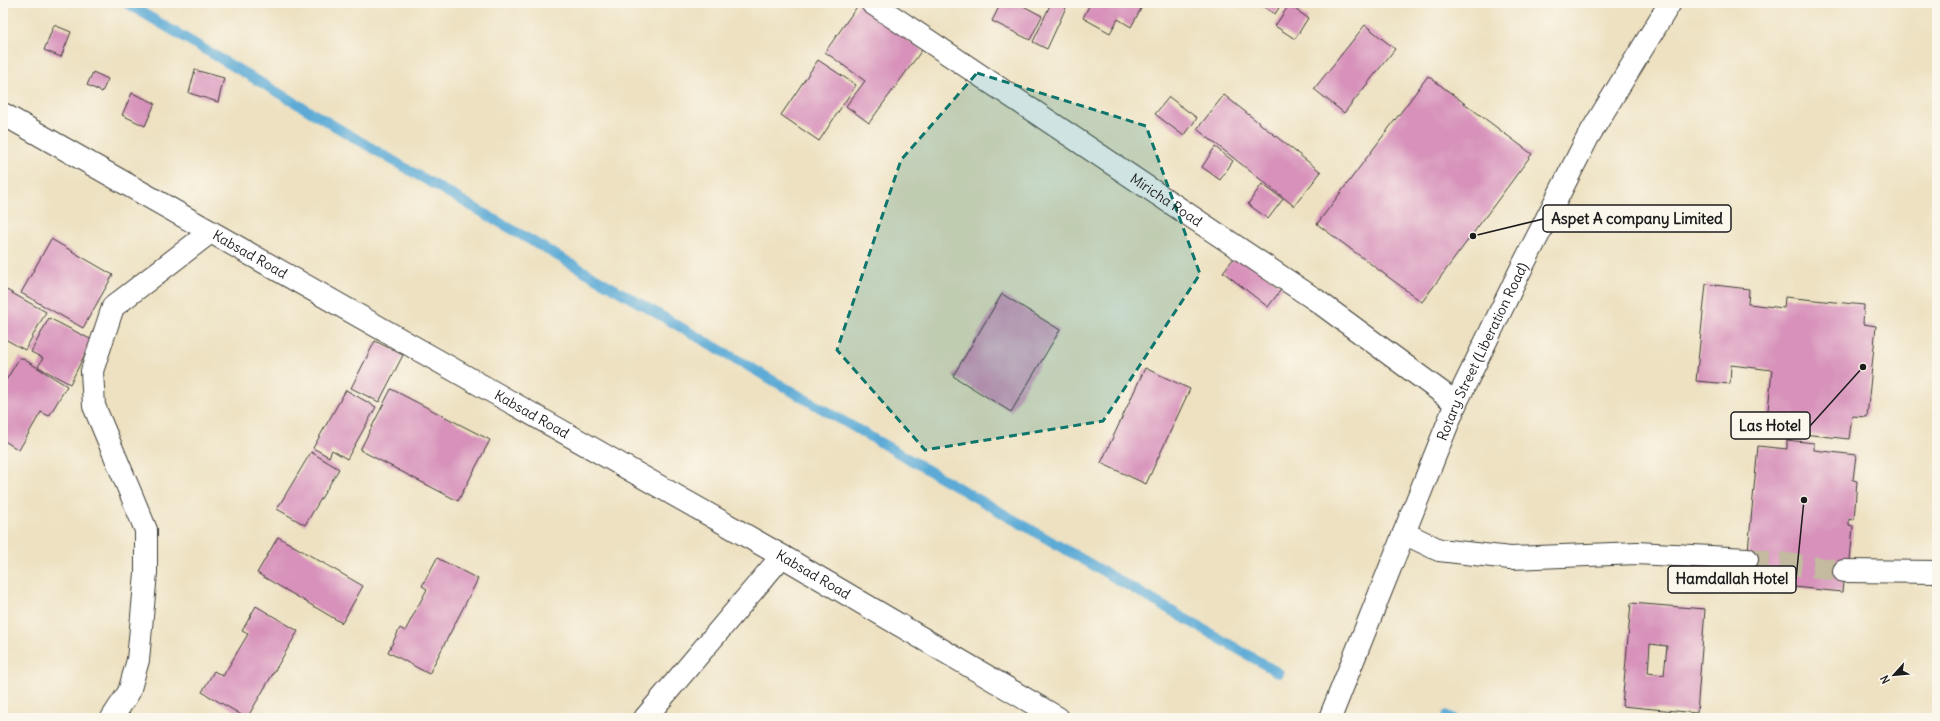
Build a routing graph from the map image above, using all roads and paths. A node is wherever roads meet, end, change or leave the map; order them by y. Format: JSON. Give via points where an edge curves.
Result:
{"nodes":[{"id":1,"x":872,"y":3,"type":"edge"},
{"id":2,"x":1670,"y":3,"type":"edge"},
{"id":3,"x":3,"y":114,"type":"edge"},
{"id":4,"x":209,"y":232,"type":"junction"},
{"id":5,"x":1456,"y":404,"type":"junction"},
{"id":6,"x":1404,"y":533,"type":"junction"},
{"id":7,"x":782,"y":556,"type":"junction"},
{"id":8,"x":1747,"y":559,"type":"tunnel mouth"},
{"id":9,"x":1844,"y":571,"type":"tunnel mouth"},
{"id":10,"x":1937,"y":572,"type":"edge"},
{"id":11,"x":112,"y":718,"type":"edge"},
{"id":12,"x":644,"y":718,"type":"edge"},
{"id":13,"x":1058,"y":718,"type":"edge"},
{"id":14,"x":1330,"y":718,"type":"edge"}],
"edges":[{"from":1,"to":5,"type":"street","name":"Miricha Road","via":[[1316,300]]},
{"from":2,"to":5,"type":"street","name":"Rotary Street (Liberation Road)","via":[[1588,137]]},
{"from":3,"to":4,"type":"street","name":"Kabsad Road"},
{"from":4,"to":7,"type":"street","name":"Kabsad Road"},
{"from":4,"to":11,"type":"street","via":[[113,307],[92,371],[94,406],[146,530],[146,573],[138,660],[129,692]]},
{"from":5,"to":6,"type":"street","name":"Rotary Street (Liberation Road)"},
{"from":6,"to":8,"type":"street","via":[[1439,550],[1510,558],[1637,553]]},
{"from":6,"to":14,"type":"street","name":"Rotary Street (Liberation Road)"},
{"from":7,"to":12,"type":"street"},
{"from":7,"to":13,"type":"street","name":"Kabsad Road"},
{"from":9,"to":10,"type":"street"}]}
